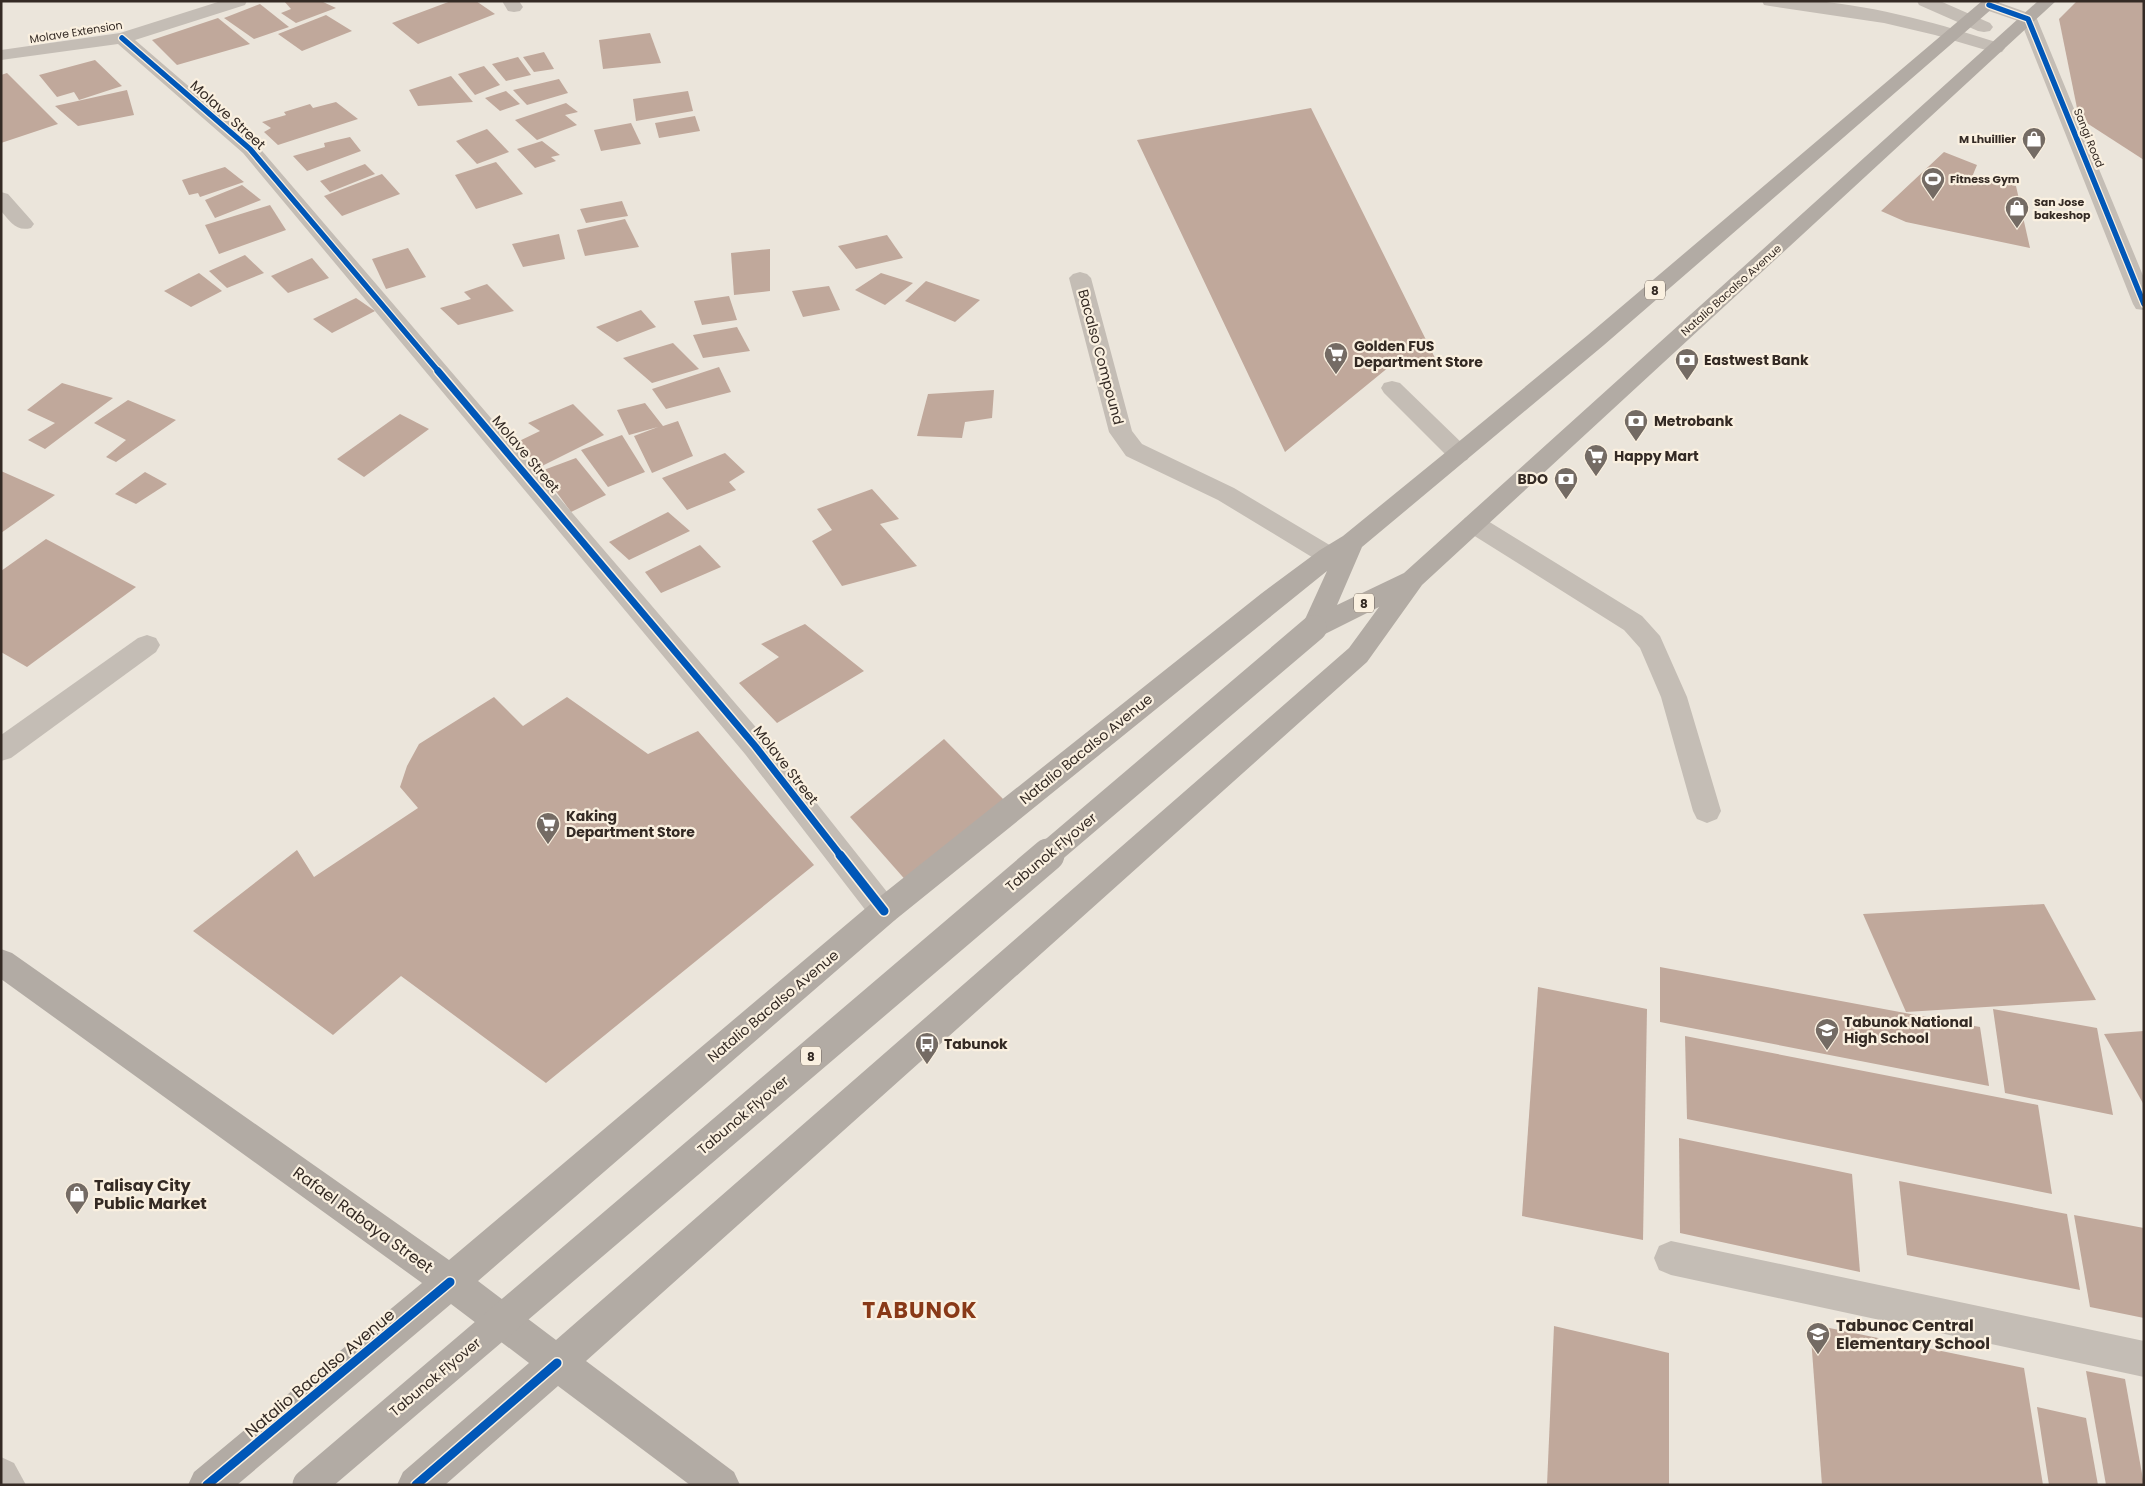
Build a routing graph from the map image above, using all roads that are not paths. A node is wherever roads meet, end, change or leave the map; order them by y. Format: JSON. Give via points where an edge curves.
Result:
{"nodes":[{"id":1,"x":239,"y":1,"type":"edge"},
{"id":2,"x":1770,"y":1,"type":"edge"},
{"id":3,"x":1925,"y":1,"type":"edge"},
{"id":4,"x":2048,"y":1,"type":"edge"},
{"id":5,"x":1991,"y":3,"type":"edge"},
{"id":6,"x":2028,"y":19,"type":"junction"},
{"id":7,"x":1961,"y":27,"type":"junction"},
{"id":8,"x":122,"y":38,"type":"junction"},
{"id":9,"x":2003,"y":42,"type":"junction"},
{"id":10,"x":1,"y":55,"type":"edge"},
{"id":11,"x":1,"y":198,"type":"edge"},
{"id":12,"x":24,"y":224,"type":"dead end"},
{"id":13,"x":1080,"y":278,"type":"dead end"},
{"id":14,"x":2144,"y":304,"type":"edge"},
{"id":15,"x":1392,"y":388,"type":"dead end"},
{"id":16,"x":1459,"y":454,"type":"junction"},
{"id":17,"x":1474,"y":524,"type":"junction"},
{"id":18,"x":1340,"y":549,"type":"junction"},
{"id":19,"x":1413,"y":578,"type":"junction"},
{"id":20,"x":1314,"y":628,"type":"junction"},
{"id":21,"x":146,"y":645,"type":"dead end"},
{"id":22,"x":1,"y":750,"type":"edge"},
{"id":23,"x":1707,"y":811,"type":"dead end"},
{"id":24,"x":884,"y":911,"type":"junction"},
{"id":25,"x":1,"y":962,"type":"edge"},
{"id":26,"x":1671,"y":1258,"type":"dead end"},
{"id":27,"x":450,"y":1282,"type":"junction"},
{"id":28,"x":2144,"y":1358,"type":"edge"},
{"id":29,"x":558,"y":1362,"type":"junction"},
{"id":30,"x":1,"y":1476,"type":"edge"},
{"id":31,"x":7,"y":1485,"type":"edge"},
{"id":32,"x":207,"y":1485,"type":"edge"},
{"id":33,"x":309,"y":1485,"type":"edge"},
{"id":34,"x":416,"y":1485,"type":"edge"},
{"id":35,"x":721,"y":1485,"type":"edge"}],
"edges":[{"from":1,"to":8,"type":"street","name":"Molave Extension"},
{"from":2,"to":7,"type":"street"},
{"from":3,"to":7,"type":"street"},
{"from":4,"to":6,"type":"main road","name":"Natalio Bacalso Avenue","number":"8"},
{"from":5,"to":6,"type":"street"},
{"from":5,"to":7,"type":"main road","name":"Natalio Bacalso Avenue","number":"8"},
{"from":6,"to":9,"type":"main road","name":"Natalio Bacalso Avenue","number":"8"},
{"from":6,"to":14,"type":"street","name":"Sangi Road"},
{"from":7,"to":9,"type":"street"},
{"from":7,"to":16,"type":"main road","name":"Natalio Bacalso Avenue","number":"8"},
{"from":8,"to":10,"type":"street","name":"Molave Extension"},
{"from":8,"to":24,"type":"street","name":"Molave Street","via":[[250,149],[756,746]]},
{"from":9,"to":17,"type":"main road","name":"Natalio Bacalso Avenue","number":"8"},
{"from":11,"to":12,"type":"street"},
{"from":13,"to":18,"type":"street","name":"Bacalso Compound","via":[[1121,432],[1130,446]]},
{"from":15,"to":16,"type":"street"},
{"from":16,"to":18,"type":"main road","name":"Natalio Bacalso Avenue","number":"8"},
{"from":17,"to":19,"type":"main road","name":"Natalio Bacalso Avenue","number":"8"},
{"from":17,"to":23,"type":"street","via":[[1633,623],[1651,643],[1674,697]]},
{"from":18,"to":20,"type":"main road","name":"Natalio Bacalso Avenue","number":"8"},
{"from":18,"to":24,"type":"main road","name":"Natalio Bacalso Avenue","via":[[1271,600]]},
{"from":19,"to":20,"type":"main road","name":"Natalio Bacalso Avenue","number":"8"},
{"from":19,"to":29,"type":"main road","name":"Natalio Bacalso Avenue","via":[[1358,655]]},
{"from":20,"to":33,"type":"main road","name":"Tabunok Flyover","number":"8","bridge":true},
{"from":21,"to":22,"type":"street"},
{"from":24,"to":27,"type":"main road","name":"Natalio Bacalso Avenue"},
{"from":25,"to":27,"type":"main road","name":"Rafael Rabaya Street"},
{"from":26,"to":28,"type":"street"},
{"from":27,"to":29,"type":"main road","name":"Rafael Rabaya Street"},
{"from":27,"to":32,"type":"main road","name":"Natalio Bacalso Avenue"},
{"from":29,"to":34,"type":"main road","name":"Natalio Bacalso Avenue"},
{"from":29,"to":35,"type":"main road","name":"Rafael Rabaya Street"},
{"from":30,"to":31,"type":"street"}]}
